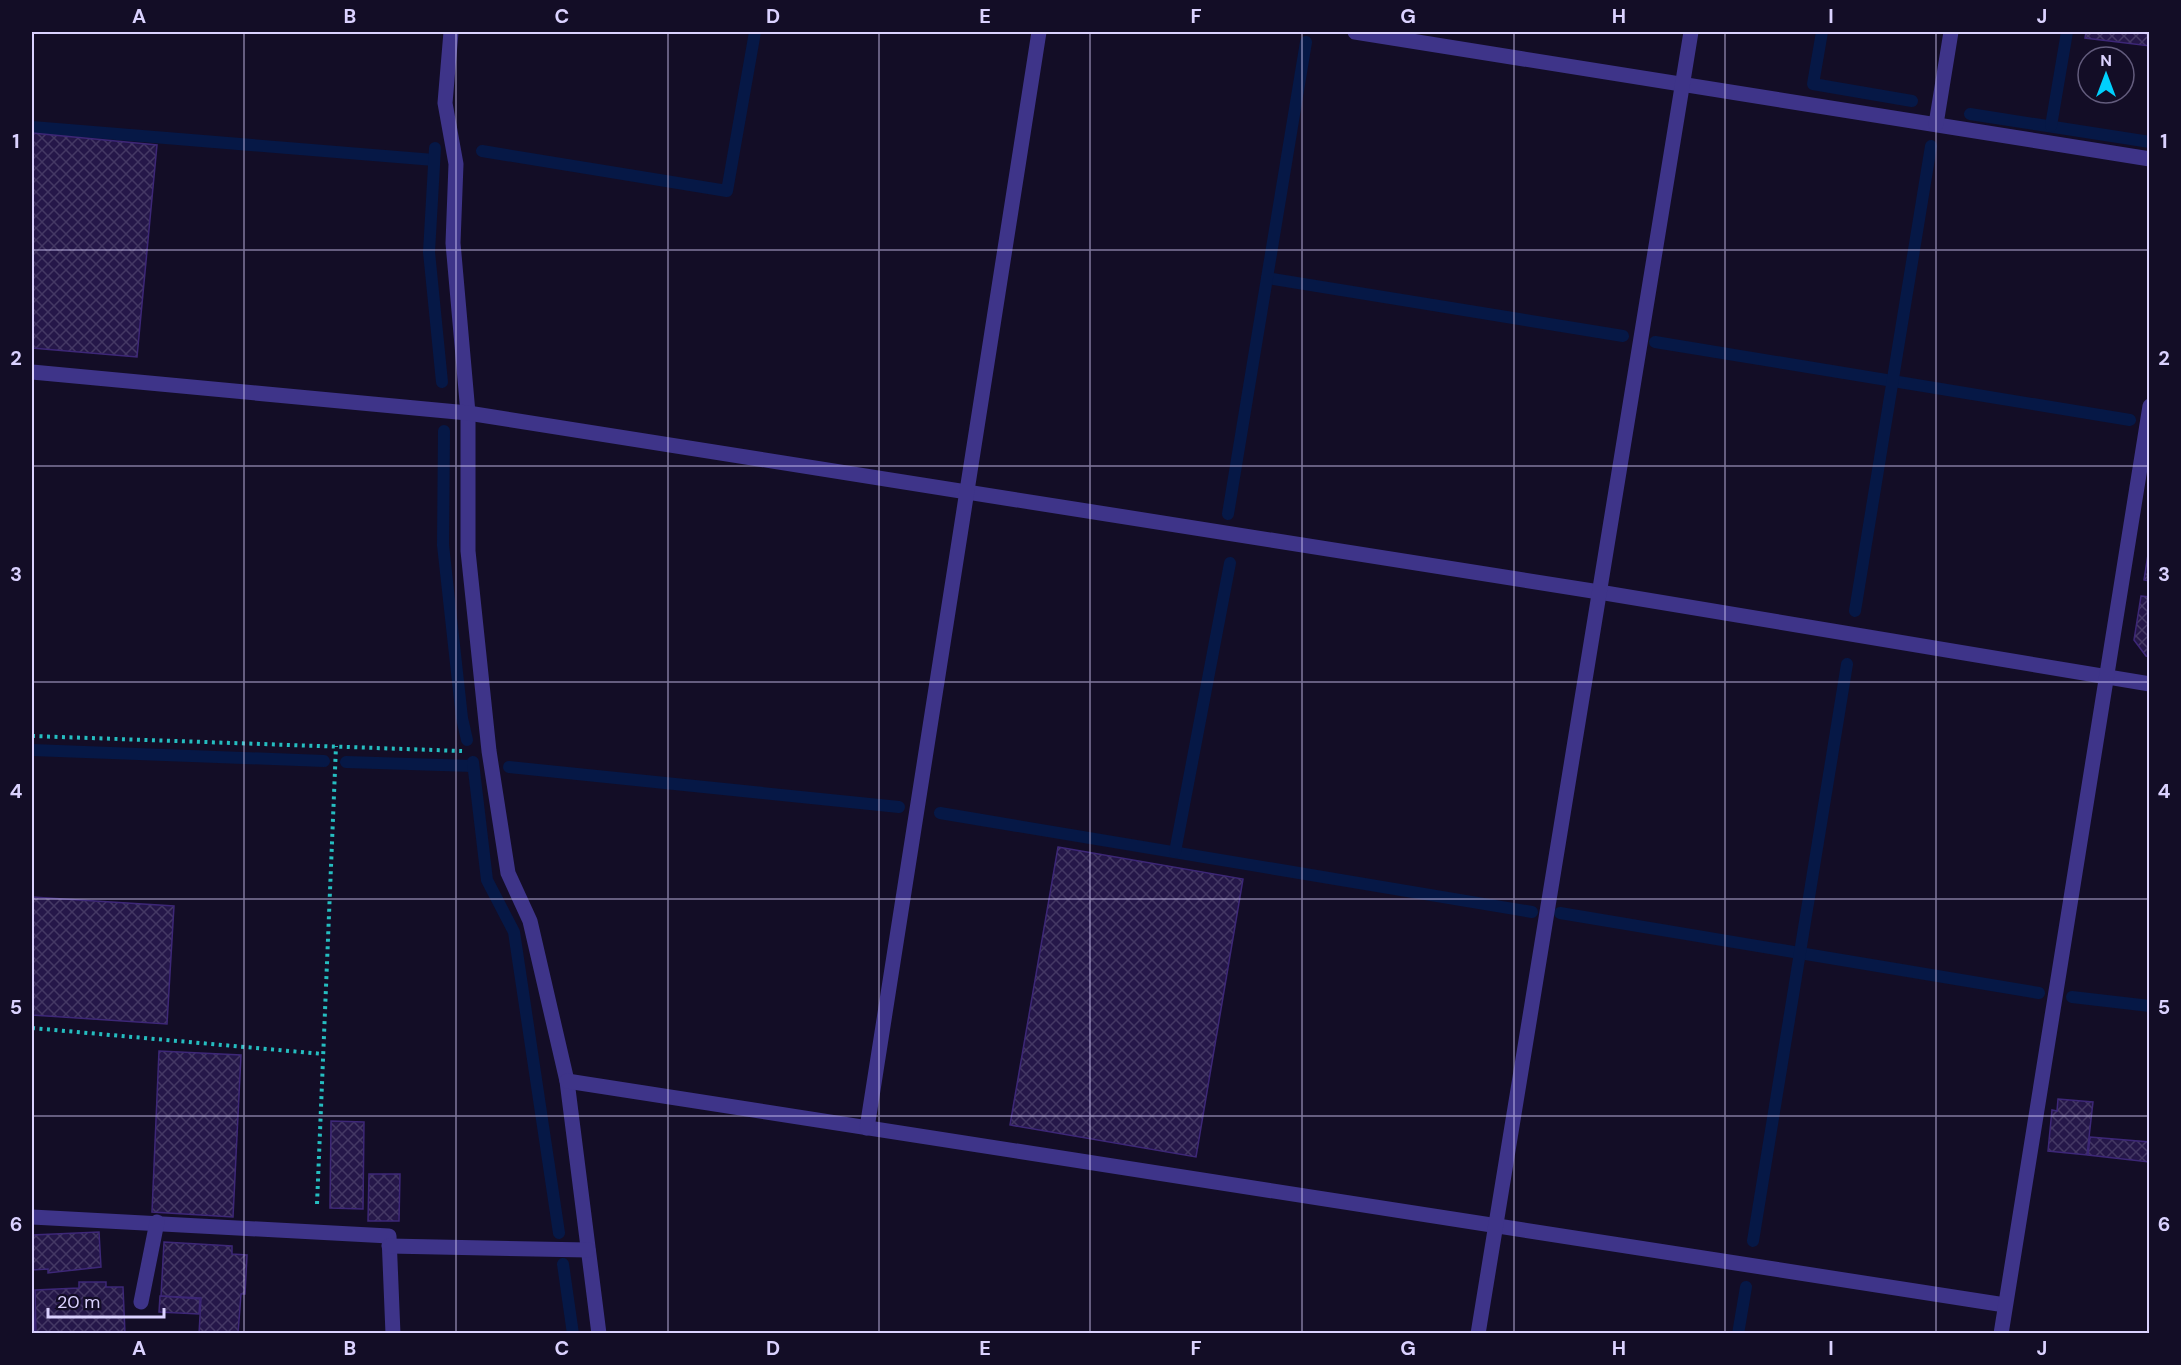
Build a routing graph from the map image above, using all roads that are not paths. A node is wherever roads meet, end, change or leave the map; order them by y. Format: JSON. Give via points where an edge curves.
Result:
{"nodes":[{"id":1,"x":451,"y":32,"type":"edge"},
{"id":2,"x":1039,"y":32,"type":"edge"},
{"id":3,"x":1355,"y":32,"type":"edge"},
{"id":4,"x":1691,"y":32,"type":"edge"},
{"id":5,"x":1951,"y":32,"type":"edge"},
{"id":6,"x":1682,"y":83,"type":"junction"},
{"id":7,"x":1936,"y":124,"type":"junction"},
{"id":8,"x":2150,"y":159,"type":"edge"},
{"id":9,"x":32,"y":372,"type":"edge"},
{"id":10,"x":2150,"y":406,"type":"edge"},
{"id":11,"x":468,"y":413,"type":"junction"},
{"id":12,"x":967,"y":494,"type":"junction"},
{"id":13,"x":1599,"y":592,"type":"junction"},
{"id":14,"x":2106,"y":678,"type":"junction"},
{"id":15,"x":2150,"y":684,"type":"edge"},
{"id":16,"x":567,"y":1081,"type":"junction"},
{"id":17,"x":867,"y":1128,"type":"junction"},
{"id":18,"x":32,"y":1217,"type":"edge"},
{"id":19,"x":157,"y":1222,"type":"junction"},
{"id":20,"x":1496,"y":1224,"type":"junction"},
{"id":21,"x":389,"y":1246,"type":"junction"},
{"id":22,"x":588,"y":1250,"type":"junction"},
{"id":23,"x":141,"y":1302,"type":"dead end"},
{"id":24,"x":2004,"y":1305,"type":"junction"},
{"id":25,"x":393,"y":1334,"type":"edge"},
{"id":26,"x":599,"y":1334,"type":"edge"},
{"id":27,"x":1478,"y":1334,"type":"edge"},
{"id":28,"x":2001,"y":1334,"type":"edge"}],
"edges":[{"from":1,"to":11,"type":"street","via":[[446,103],[456,164],[453,243]]},
{"from":2,"to":12,"type":"street"},
{"from":3,"to":6,"type":"street"},
{"from":4,"to":6,"type":"street"},
{"from":5,"to":7,"type":"street"},
{"from":6,"to":7,"type":"street"},
{"from":6,"to":13,"type":"street"},
{"from":7,"to":8,"type":"street"},
{"from":9,"to":11,"type":"street"},
{"from":10,"to":14,"type":"street"},
{"from":11,"to":12,"type":"street"},
{"from":11,"to":16,"type":"street","via":[[468,551],[489,752],[508,873],[530,921]]},
{"from":12,"to":13,"type":"street"},
{"from":12,"to":17,"type":"street"},
{"from":13,"to":14,"type":"street"},
{"from":13,"to":20,"type":"street"},
{"from":14,"to":15,"type":"street"},
{"from":14,"to":24,"type":"street"},
{"from":16,"to":17,"type":"street"},
{"from":16,"to":22,"type":"street"},
{"from":17,"to":20,"type":"street"},
{"from":18,"to":19,"type":"street"},
{"from":19,"to":21,"type":"street","via":[[389,1236]]},
{"from":19,"to":23,"type":"street"},
{"from":20,"to":24,"type":"street"},
{"from":20,"to":27,"type":"street"},
{"from":21,"to":22,"type":"street"},
{"from":21,"to":25,"type":"street"},
{"from":22,"to":26,"type":"street"},
{"from":24,"to":28,"type":"street"}]}
